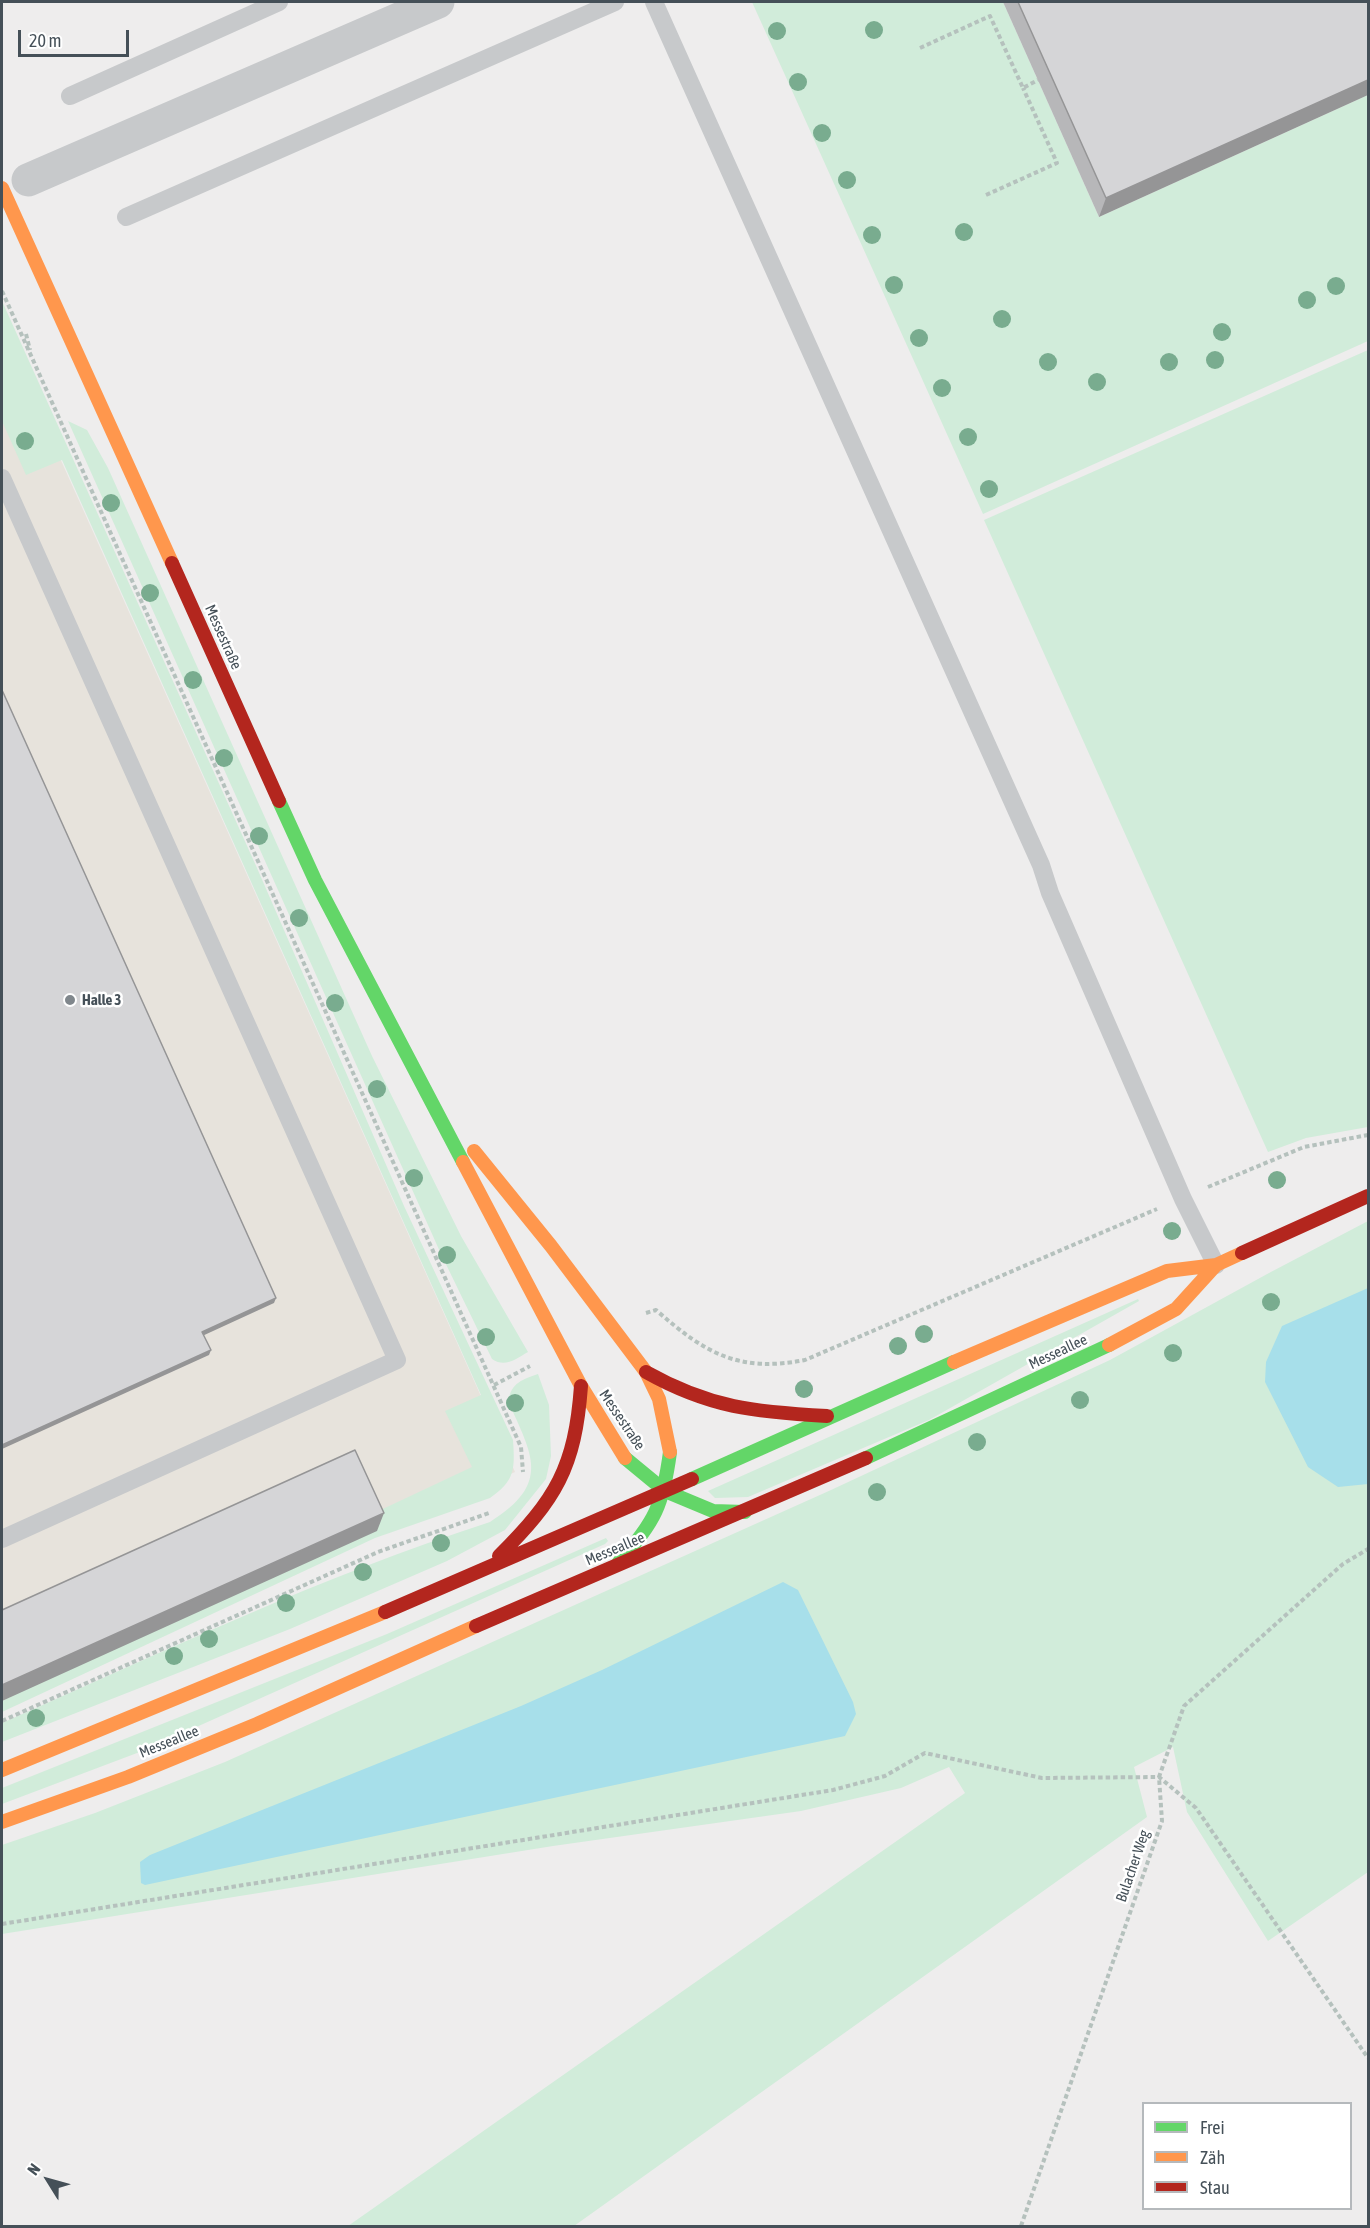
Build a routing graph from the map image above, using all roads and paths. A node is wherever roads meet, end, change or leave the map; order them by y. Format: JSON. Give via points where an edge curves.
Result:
{"nodes":[{"id":1,"x":279,"y":2,"type":"edge"},
{"id":2,"x":438,"y":2,"type":"edge"},
{"id":3,"x":615,"y":2,"type":"edge"},
{"id":4,"x":654,"y":2,"type":"edge"},
{"id":5,"x":920,"y":48,"type":"dead end"},
{"id":6,"x":1038,"y":80,"type":"edge"},
{"id":7,"x":1023,"y":88,"type":"junction"},
{"id":8,"x":70,"y":96,"type":"dead end"},
{"id":9,"x":11,"y":186,"type":"edge"},
{"id":10,"x":986,"y":195,"type":"dead end"},
{"id":11,"x":126,"y":217,"type":"dead end"},
{"id":12,"x":2,"y":291,"type":"edge"},
{"id":13,"x":2,"y":478,"type":"edge"},
{"id":14,"x":428,"y":1094,"type":"junction"},
{"id":15,"x":1368,"y":1135,"type":"edge"},
{"id":16,"x":1368,"y":1196,"type":"edge"},
{"id":17,"x":1183,"y":1199,"type":"junction"},
{"id":18,"x":1216,"y":1264,"type":"junction"},
{"id":19,"x":611,"y":1328,"type":"junction"},
{"id":20,"x":561,"y":1347,"type":"junction"},
{"id":21,"x":646,"y":1371,"type":"junction"},
{"id":22,"x":494,"y":1385,"type":"junction"},
{"id":23,"x":581,"y":1386,"type":"junction"},
{"id":24,"x":831,"y":1416,"type":"junction"},
{"id":25,"x":521,"y":1478,"type":"dead end"},
{"id":26,"x":665,"y":1491,"type":"junction"},
{"id":27,"x":496,"y":1509,"type":"dead end"},
{"id":28,"x":745,"y":1512,"type":"junction"},
{"id":29,"x":2,"y":1539,"type":"edge"},
{"id":30,"x":1368,"y":1549,"type":"edge"},
{"id":31,"x":615,"y":1566,"type":"junction"},
{"id":32,"x":484,"y":1571,"type":"junction"},
{"id":33,"x":2,"y":1720,"type":"edge"},
{"id":34,"x":2,"y":1770,"type":"edge"},
{"id":35,"x":1159,"y":1777,"type":"junction"},
{"id":36,"x":2,"y":1822,"type":"edge"},
{"id":37,"x":2,"y":1924,"type":"edge"},
{"id":38,"x":1368,"y":2058,"type":"edge"},
{"id":39,"x":1021,"y":2226,"type":"edge"}],
"edges":[{"from":1,"to":8,"type":"lane"},
{"from":2,"to":9,"type":"street"},
{"from":3,"to":11,"type":"lane"},
{"from":4,"to":17,"type":"lane","via":[[1037,854],[1050,893]]},
{"from":5,"to":7,"type":"path","via":[[990,16]]},
{"from":6,"to":7,"type":"path"},
{"from":7,"to":10,"type":"path","via":[[1057,163]]},
{"from":9,"to":14,"type":"street","name":"Messestraße","via":[[315,880]]},
{"from":12,"to":22,"type":"path"},
{"from":13,"to":29,"type":"lane","via":[[397,1360]]},
{"from":14,"to":19,"type":"street","name":"Messestraße","via":[[551,1246]]},
{"from":14,"to":20,"type":"street","name":"Messestraße"},
{"from":15,"to":17,"type":"path","via":[[1304,1147]]},
{"from":16,"to":18,"type":"street","name":"Messeallee"},
{"from":17,"to":18,"type":"lane"},
{"from":17,"to":19,"type":"path","via":[[805,1360],[777,1365],[733,1360],[690,1340],[656,1310]]},
{"from":18,"to":24,"type":"street","name":"Messeallee","via":[[1167,1271]]},
{"from":18,"to":28,"type":"street","name":"Messeallee","via":[[1176,1309],[1110,1346]]},
{"from":19,"to":21,"type":"street","name":"Messestraße"},
{"from":20,"to":22,"type":"path"},
{"from":20,"to":23,"type":"street","name":"Messestraße"},
{"from":21,"to":24,"type":"street","via":[[674,1389],[744,1412]]},
{"from":21,"to":26,"type":"street","name":"Messestraße","via":[[659,1399],[670,1450]]},
{"from":22,"to":25,"type":"path","via":[[521,1447]]},
{"from":23,"to":26,"type":"street","name":"Messestraße","via":[[625,1458]]},
{"from":23,"to":32,"type":"street","via":[[580,1423],[557,1491],[534,1521]]},
{"from":24,"to":26,"type":"street","name":"Messeallee"},
{"from":26,"to":28,"type":"street","via":[[713,1511]]},
{"from":26,"to":31,"type":"street","via":[[646,1532]]},
{"from":26,"to":32,"type":"street","name":"Messeallee"},
{"from":27,"to":33,"type":"path","via":[[378,1552]]},
{"from":28,"to":31,"type":"street","name":"Messeallee"},
{"from":30,"to":35,"type":"path","name":"Bulacher Weg","via":[[1343,1564],[1184,1706]]},
{"from":31,"to":36,"type":"street","name":"Messeallee","via":[[257,1724],[128,1777]]},
{"from":32,"to":34,"type":"street","name":"Messeallee"},
{"from":35,"to":37,"type":"path","via":[[1042,1778],[925,1753],[885,1776],[833,1790]]},
{"from":35,"to":38,"type":"path","via":[[1196,1808]]},
{"from":35,"to":39,"type":"path","name":"Bulacher Weg","via":[[1162,1821]]}]}
